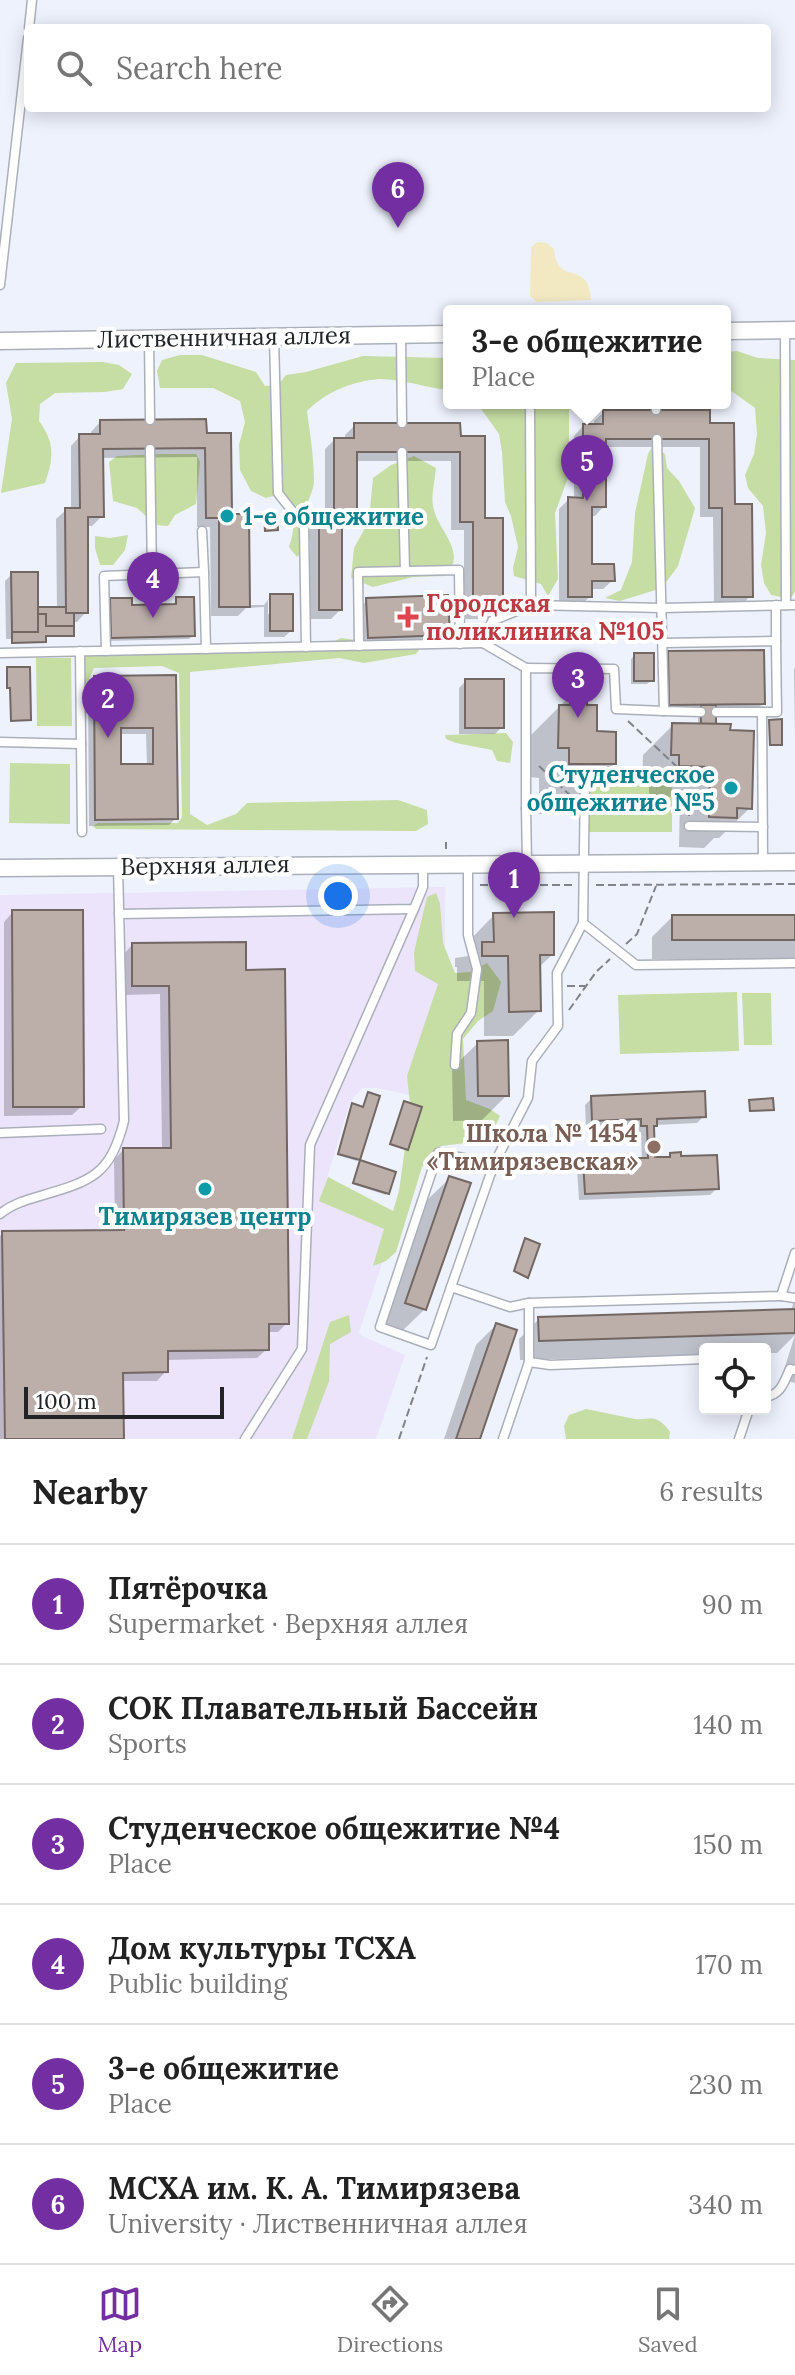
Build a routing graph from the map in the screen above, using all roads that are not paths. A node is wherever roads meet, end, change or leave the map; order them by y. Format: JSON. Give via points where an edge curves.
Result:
{"nodes":[{"id":1,"x":32,"y":0,"type":"edge"},
{"id":2,"x":29,"y":24,"type":"edge"},
{"id":3,"x":24,"y":73,"type":"edge"},
{"id":4,"x":0,"y":285,"type":"edge"},
{"id":5,"x":790,"y":330,"type":"edge"},
{"id":6,"x":731,"y":331,"type":"edge"},
{"id":7,"x":443,"y":334,"type":"edge"},
{"id":8,"x":401,"y":335,"type":"junction"},
{"id":9,"x":274,"y":336,"type":"junction"},
{"id":10,"x":149,"y":339,"type":"junction"},
{"id":11,"x":0,"y":341,"type":"edge"},
{"id":12,"x":530,"y":409,"type":"edge"},
{"id":13,"x":150,"y":420,"type":"dead end"},
{"id":14,"x":402,"y":423,"type":"dead end"},
{"id":15,"x":657,"y":439,"type":"dead end"},
{"id":16,"x":150,"y":449,"type":"dead end"},
{"id":17,"x":402,"y":452,"type":"dead end"},
{"id":18,"x":202,"y":531,"type":"dead end"},
{"id":19,"x":405,"y":571,"type":"junction"},
{"id":20,"x":204,"y":572,"type":"junction"},
{"id":21,"x":152,"y":573,"type":"junction"},
{"id":22,"x":531,"y":605,"type":"junction"},
{"id":23,"x":786,"y":605,"type":"edge"},
{"id":24,"x":662,"y":608,"type":"junction"},
{"id":25,"x":776,"y":641,"type":"junction"},
{"id":26,"x":483,"y":643,"type":"junction"},
{"id":27,"x":663,"y":643,"type":"junction"},
{"id":28,"x":460,"y":644,"type":"junction"},
{"id":29,"x":359,"y":646,"type":"junction"},
{"id":30,"x":306,"y":647,"type":"junction"},
{"id":31,"x":206,"y":649,"type":"junction"},
{"id":32,"x":80,"y":651,"type":"junction"},
{"id":33,"x":106,"y":651,"type":"junction"},
{"id":34,"x":0,"y":653,"type":"edge"},
{"id":35,"x":526,"y":668,"type":"junction"},
{"id":36,"x":664,"y":711,"type":"junction"},
{"id":37,"x":701,"y":712,"type":"dead end"},
{"id":38,"x":716,"y":712,"type":"dead end"},
{"id":39,"x":762,"y":712,"type":"junction"},
{"id":40,"x":0,"y":742,"type":"edge"},
{"id":41,"x":81,"y":744,"type":"junction"},
{"id":42,"x":585,"y":779,"type":"road end"},
{"id":43,"x":526,"y":808,"type":"junction"},
{"id":44,"x":584,"y":809,"type":"junction"},
{"id":45,"x":689,"y":826,"type":"road end"},
{"id":46,"x":763,"y":827,"type":"junction"},
{"id":47,"x":82,"y":832,"type":"dead end"},
{"id":48,"x":763,"y":862,"type":"junction"},
{"id":49,"x":795,"y":862,"type":"edge"},
{"id":50,"x":423,"y":863,"type":"junction"},
{"id":51,"x":468,"y":863,"type":"junction"},
{"id":52,"x":527,"y":863,"type":"junction"},
{"id":53,"x":584,"y":863,"type":"junction"},
{"id":54,"x":118,"y":866,"type":"junction"},
{"id":55,"x":0,"y":868,"type":"edge"},
{"id":56,"x":414,"y":909,"type":"junction"},
{"id":57,"x":119,"y":914,"type":"junction"},
{"id":58,"x":583,"y":923,"type":"junction"},
{"id":59,"x":795,"y":963,"type":"edge"},
{"id":60,"x":455,"y":1065,"type":"dead end"},
{"id":61,"x":101,"y":1129,"type":"dead end"},
{"id":62,"x":0,"y":1133,"type":"edge"},
{"id":63,"x":494,"y":1164,"type":"junction"},
{"id":64,"x":0,"y":1214,"type":"edge"},
{"id":65,"x":795,"y":1253,"type":"edge"},
{"id":66,"x":451,"y":1287,"type":"junction"},
{"id":67,"x":781,"y":1296,"type":"junction"},
{"id":68,"x":795,"y":1298,"type":"edge"},
{"id":69,"x":529,"y":1303,"type":"junction"},
{"id":70,"x":795,"y":1358,"type":"edge"},
{"id":71,"x":699,"y":1359,"type":"edge"},
{"id":72,"x":529,"y":1362,"type":"junction"},
{"id":73,"x":793,"y":1370,"type":"edge"},
{"id":74,"x":771,"y":1396,"type":"edge"},
{"id":75,"x":747,"y":1415,"type":"edge"},
{"id":76,"x":245,"y":1439,"type":"edge"},
{"id":77,"x":503,"y":1439,"type":"edge"},
{"id":78,"x":739,"y":1439,"type":"edge"}],
"edges":[{"from":1,"to":2,"type":"lane"},
{"from":3,"to":4,"type":"lane"},
{"from":5,"to":6,"type":"street"},
{"from":5,"to":23,"type":"lane"},
{"from":7,"to":8,"type":"street","name":"Лиственничная аллея"},
{"from":8,"to":9,"type":"street","name":"Лиственничная аллея"},
{"from":8,"to":14,"type":"lane"},
{"from":9,"to":10,"type":"street","name":"Лиственничная аллея"},
{"from":9,"to":30,"type":"lane","via":[[278,493],[304,526]]},
{"from":10,"to":11,"type":"street","name":"Лиственничная аллея"},
{"from":10,"to":13,"type":"lane"},
{"from":12,"to":22,"type":"lane"},
{"from":15,"to":24,"type":"lane"},
{"from":16,"to":21,"type":"lane"},
{"from":17,"to":19,"type":"lane"},
{"from":18,"to":20,"type":"lane"},
{"from":19,"to":28,"type":"lane","via":[[459,570]]},
{"from":19,"to":29,"type":"lane","via":[[358,572]]},
{"from":20,"to":21,"type":"lane"},
{"from":20,"to":31,"type":"lane"},
{"from":21,"to":33,"type":"lane","via":[[104,576]]},
{"from":22,"to":24,"type":"lane"},
{"from":22,"to":26,"type":"lane","via":[[492,621]]},
{"from":23,"to":24,"type":"lane"},
{"from":23,"to":25,"type":"lane"},
{"from":24,"to":27,"type":"lane"},
{"from":25,"to":27,"type":"lane"},
{"from":25,"to":39,"type":"lane","via":[[777,712]]},
{"from":26,"to":28,"type":"lane"},
{"from":26,"to":35,"type":"lane"},
{"from":27,"to":36,"type":"lane"},
{"from":28,"to":29,"type":"lane"},
{"from":29,"to":30,"type":"lane"},
{"from":30,"to":31,"type":"lane"},
{"from":31,"to":33,"type":"lane"},
{"from":32,"to":33,"type":"lane"},
{"from":32,"to":34,"type":"lane"},
{"from":32,"to":41,"type":"lane"},
{"from":35,"to":36,"type":"lane","via":[[614,669],[616,709]]},
{"from":35,"to":43,"type":"lane"},
{"from":36,"to":37,"type":"lane"},
{"from":38,"to":39,"type":"lane"},
{"from":39,"to":46,"type":"lane"},
{"from":40,"to":41,"type":"lane"},
{"from":41,"to":47,"type":"lane"},
{"from":42,"to":44,"type":"lane"},
{"from":43,"to":44,"type":"lane"},
{"from":43,"to":52,"type":"lane"},
{"from":44,"to":53,"type":"lane"},
{"from":45,"to":46,"type":"lane"},
{"from":46,"to":48,"type":"lane"},
{"from":48,"to":49,"type":"street","name":"Верхняя аллея"},
{"from":48,"to":53,"type":"street","name":"Верхняя аллея"},
{"from":50,"to":51,"type":"street","name":"Верхняя аллея"},
{"from":50,"to":54,"type":"street","name":"Верхняя аллея"},
{"from":50,"to":56,"type":"lane","via":[[423,887]]},
{"from":51,"to":52,"type":"street","name":"Верхняя аллея"},
{"from":51,"to":60,"type":"lane","via":[[468,935],[477,969],[471,1013],[457,1034]]},
{"from":52,"to":53,"type":"street","name":"Верхняя аллея"},
{"from":53,"to":58,"type":"lane"},
{"from":54,"to":55,"type":"street","name":"Верхняя аллея"},
{"from":54,"to":57,"type":"lane"},
{"from":56,"to":57,"type":"lane"},
{"from":56,"to":76,"type":"lane","via":[[310,1145],[302,1349]]},
{"from":57,"to":64,"type":"lane","via":[[124,1121],[119,1140],[98,1173],[80,1185],[10,1206]]},
{"from":58,"to":59,"type":"lane","via":[[636,965]]},
{"from":58,"to":63,"type":"lane","via":[[557,973],[558,1026],[532,1061],[528,1098]]},
{"from":61,"to":62,"type":"lane"},
{"from":63,"to":66,"type":"lane"},
{"from":63,"to":66,"type":"lane","via":[[438,1153],[380,1327],[431,1345]]},
{"from":65,"to":67,"type":"lane"},
{"from":66,"to":69,"type":"lane","via":[[510,1307]]},
{"from":67,"to":68,"type":"lane"},
{"from":67,"to":69,"type":"lane"},
{"from":69,"to":72,"type":"lane"},
{"from":70,"to":73,"type":"lane"},
{"from":71,"to":72,"type":"lane"},
{"from":72,"to":77,"type":"lane"},
{"from":73,"to":74,"type":"lane"},
{"from":75,"to":78,"type":"lane"}]}
